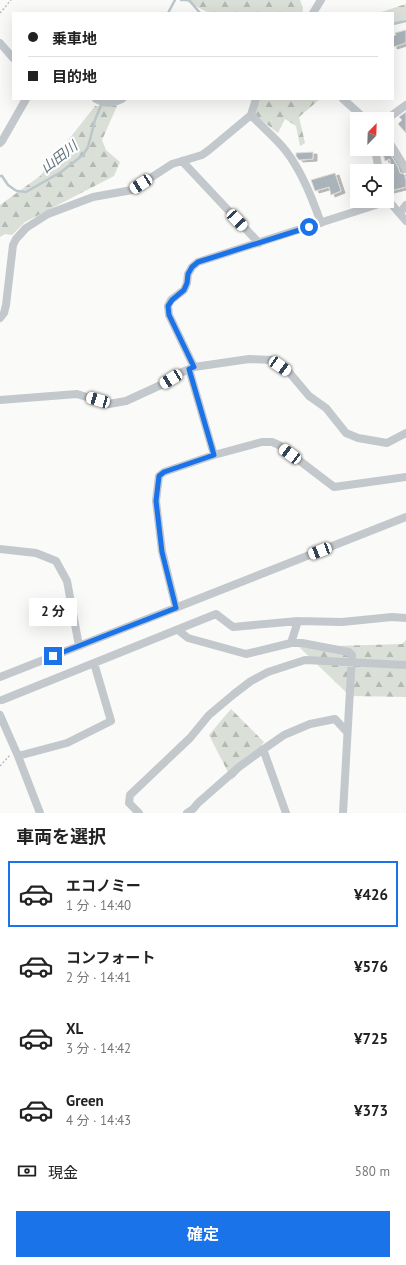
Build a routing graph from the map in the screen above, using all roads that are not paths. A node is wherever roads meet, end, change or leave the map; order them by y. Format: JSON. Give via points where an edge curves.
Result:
{"nodes":[{"id":1,"x":320,"y":0,"type":"edge"},
{"id":2,"x":314,"y":12,"type":"edge"},
{"id":3,"x":0,"y":43,"type":"edge"},
{"id":4,"x":12,"y":57,"type":"edge"},
{"id":5,"x":25,"y":100,"type":"edge"},
{"id":6,"x":98,"y":100,"type":"edge"},
{"id":7,"x":120,"y":100,"type":"edge"},
{"id":8,"x":256,"y":100,"type":"edge"},
{"id":9,"x":344,"y":100,"type":"edge"},
{"id":10,"x":406,"y":105,"type":"edge"},
{"id":11,"x":357,"y":112,"type":"edge"},
{"id":12,"x":394,"y":114,"type":"edge"},
{"id":13,"x":251,"y":115,"type":"junction"},
{"id":14,"x":0,"y":143,"type":"edge"},
{"id":15,"x":394,"y":149,"type":"edge"},
{"id":16,"x":182,"y":161,"type":"junction"},
{"id":17,"x":406,"y":169,"type":"edge"},
{"id":18,"x":406,"y":205,"type":"edge"},
{"id":19,"x":394,"y":207,"type":"edge"},
{"id":20,"x":364,"y":208,"type":"edge"},
{"id":21,"x":400,"y":213,"type":"junction"},
{"id":22,"x":406,"y":220,"type":"edge"},
{"id":23,"x":321,"y":223,"type":"junction"},
{"id":24,"x":258,"y":243,"type":"junction"},
{"id":25,"x":0,"y":318,"type":"edge"},
{"id":26,"x":191,"y":368,"type":"junction"},
{"id":27,"x":0,"y":400,"type":"edge"},
{"id":28,"x":406,"y":433,"type":"edge"},
{"id":29,"x":214,"y":455,"type":"junction"},
{"id":30,"x":406,"y":477,"type":"edge"},
{"id":31,"x":406,"y":518,"type":"edge"},
{"id":32,"x":0,"y":549,"type":"edge"},
{"id":33,"x":176,"y":608,"type":"junction"},
{"id":34,"x":406,"y":618,"type":"edge"},
{"id":35,"x":298,"y":621,"type":"junction"},
{"id":36,"x":178,"y":630,"type":"junction"},
{"id":37,"x":291,"y":643,"type":"junction"},
{"id":38,"x":79,"y":646,"type":"junction"},
{"id":39,"x":353,"y":661,"type":"junction"},
{"id":40,"x":94,"y":663,"type":"junction"},
{"id":41,"x":406,"y":665,"type":"edge"},
{"id":42,"x":0,"y":677,"type":"edge"},
{"id":43,"x":2,"y":700,"type":"dead end"},
{"id":44,"x":0,"y":715,"type":"edge"},
{"id":45,"x":348,"y":732,"type":"junction"},
{"id":46,"x":263,"y":749,"type":"junction"},
{"id":47,"x":16,"y":752,"type":"junction"},
{"id":48,"x":40,"y":813,"type":"edge"},
{"id":49,"x":139,"y":813,"type":"edge"},
{"id":50,"x":187,"y":813,"type":"edge"},
{"id":51,"x":286,"y":813,"type":"edge"},
{"id":52,"x":343,"y":813,"type":"edge"}],
"edges":[{"from":1,"to":2,"type":"street"},
{"from":3,"to":4,"type":"street"},
{"from":5,"to":14,"type":"street"},
{"from":6,"to":7,"type":"street","via":[[104,104]]},
{"from":8,"to":13,"type":"street"},
{"from":9,"to":11,"type":"street"},
{"from":10,"to":12,"type":"street"},
{"from":13,"to":16,"type":"street","via":[[209,150]]},
{"from":13,"to":23,"type":"street","via":[[286,151],[309,192]]},
{"from":15,"to":17,"type":"street"},
{"from":16,"to":24,"type":"street"},
{"from":16,"to":25,"type":"street","via":[[172,164],[132,190],[93,197],[48,214],[26,228],[13,245],[6,305]]},
{"from":18,"to":21,"type":"street"},
{"from":19,"to":21,"type":"street"},
{"from":20,"to":23,"type":"street"},
{"from":21,"to":22,"type":"street"},
{"from":23,"to":24,"type":"street"},
{"from":24,"to":26,"type":"street","via":[[198,262],[188,274],[184,290],[168,306],[169,315]]},
{"from":26,"to":27,"type":"street","via":[[126,401],[108,404],[77,394]]},
{"from":26,"to":28,"type":"street","via":[[249,359],[272,360],[288,371],[309,396],[326,408],[346,433],[358,438],[387,442]]},
{"from":26,"to":29,"type":"street"},
{"from":29,"to":30,"type":"street","via":[[262,442],[272,442],[334,487]]},
{"from":29,"to":33,"type":"street","via":[[159,476],[156,501],[162,552]]},
{"from":31,"to":33,"type":"street"},
{"from":32,"to":38,"type":"street","via":[[36,553],[56,561],[67,581]]},
{"from":33,"to":38,"type":"street"},
{"from":34,"to":35,"type":"street","via":[[342,622]]},
{"from":35,"to":36,"type":"street","via":[[233,627],[216,614]]},
{"from":35,"to":37,"type":"street"},
{"from":36,"to":37,"type":"street","via":[[188,638],[246,654]]},
{"from":36,"to":40,"type":"street"},
{"from":37,"to":39,"type":"street","via":[[349,652]]},
{"from":38,"to":42,"type":"street"},
{"from":39,"to":41,"type":"street"},
{"from":39,"to":45,"type":"street"},
{"from":39,"to":49,"type":"street","via":[[305,660],[268,672],[245,686],[209,715],[190,738],[130,795],[129,803]]},
{"from":40,"to":43,"type":"street"},
{"from":40,"to":47,"type":"street","via":[[111,722],[67,743]]},
{"from":44,"to":47,"type":"street"},
{"from":45,"to":46,"type":"street","via":[[335,719],[310,724],[284,735]]},
{"from":45,"to":52,"type":"street"},
{"from":46,"to":50,"type":"street"},
{"from":46,"to":51,"type":"street"},
{"from":47,"to":48,"type":"street"}]}
